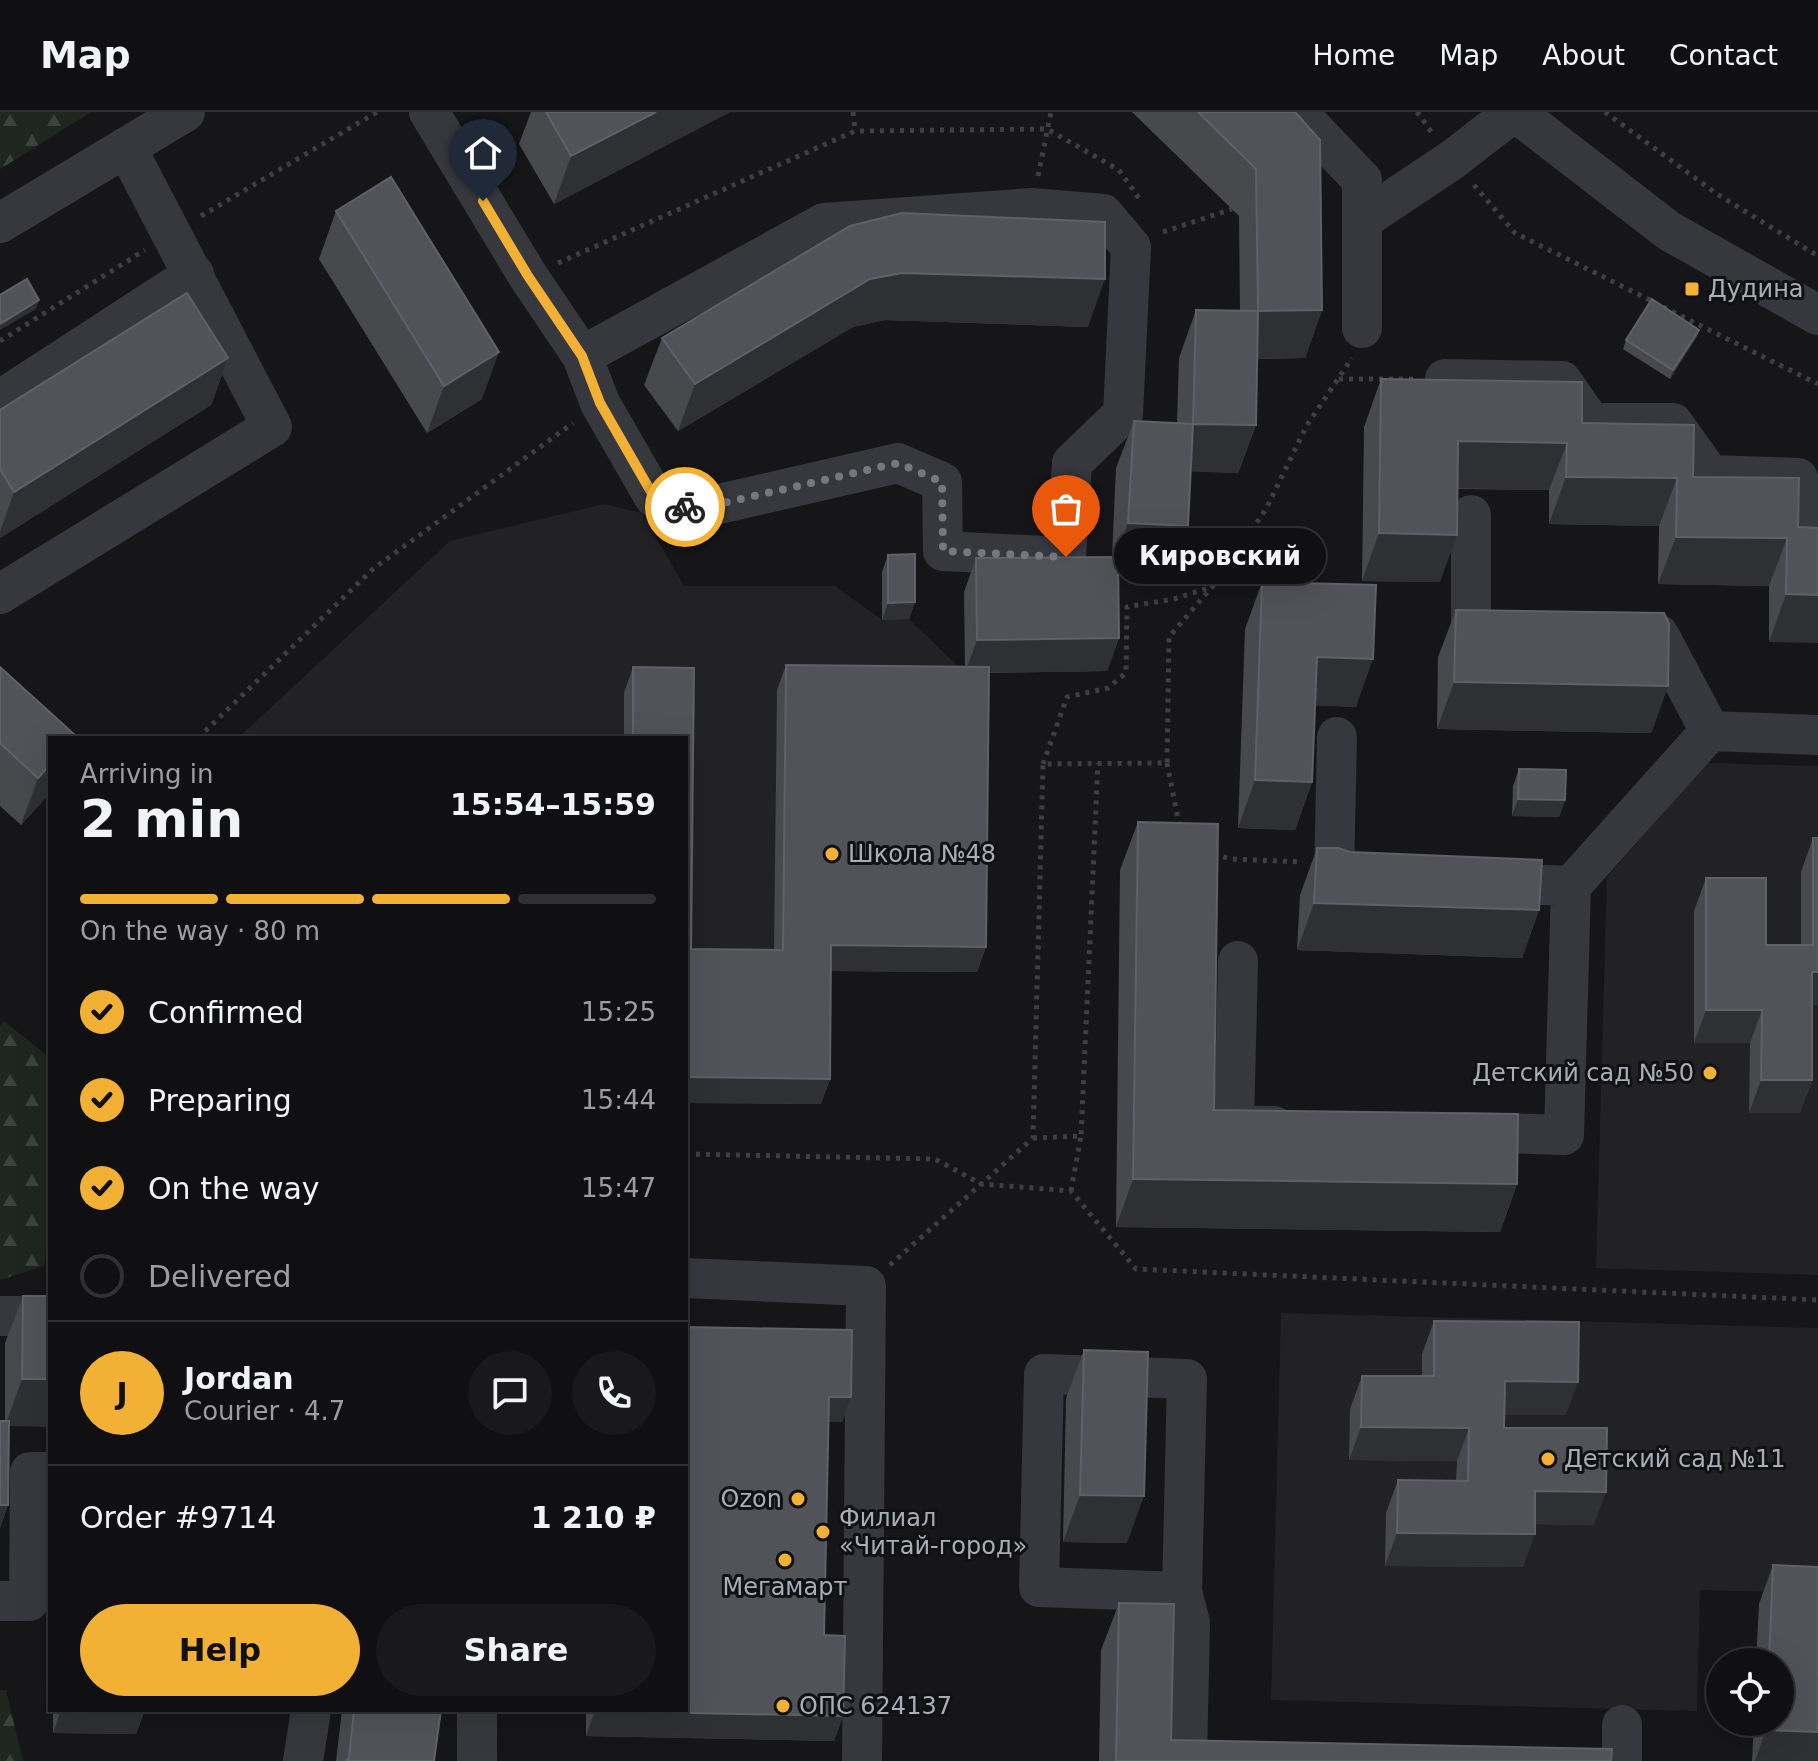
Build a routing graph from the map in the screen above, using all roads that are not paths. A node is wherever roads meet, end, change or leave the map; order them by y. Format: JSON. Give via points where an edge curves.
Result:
{"nodes":[{"id":1,"x":185,"y":112,"type":"edge"},
{"id":2,"x":1297,"y":112,"type":"edge"},
{"id":3,"x":1514,"y":112,"type":"edge"},
{"id":4,"x":444,"y":117,"type":"edge"},
{"id":5,"x":126,"y":147,"type":"junction"},
{"id":6,"x":1362,"y":220,"type":"junction"},
{"id":7,"x":0,"y":223,"type":"edge"},
{"id":8,"x":194,"y":274,"type":"junction"},
{"id":9,"x":1818,"y":315,"type":"edge"},
{"id":10,"x":1362,"y":328,"type":"road end"},
{"id":11,"x":582,"y":356,"type":"junction"},
{"id":12,"x":1445,"y":379,"type":"edge"},
{"id":13,"x":0,"y":400,"type":"edge"},
{"id":14,"x":1471,"y":515,"type":"dead end"},
{"id":15,"x":1818,"y":533,"type":"edge"},
{"id":16,"x":0,"y":594,"type":"edge"},
{"id":17,"x":1533,"y":633,"type":"edge"},
{"id":18,"x":1581,"y":634,"type":"edge"},
{"id":19,"x":1710,"y":731,"type":"junction"},
{"id":20,"x":1818,"y":735,"type":"edge"},
{"id":21,"x":1337,"y":737,"type":"dead end"},
{"id":22,"x":1397,"y":880,"type":"edge"},
{"id":23,"x":1445,"y":881,"type":"edge"},
{"id":24,"x":1571,"y":886,"type":"junction"},
{"id":25,"x":1238,"y":961,"type":"dead end"},
{"id":26,"x":1312,"y":1128,"type":"edge"},
{"id":27,"x":1422,"y":1131,"type":"edge"},
{"id":28,"x":688,"y":1278,"type":"edge"},
{"id":29,"x":0,"y":1316,"type":"edge"},
{"id":30,"x":48,"y":1316,"type":"edge"},
{"id":31,"x":48,"y":1472,"type":"edge"},
{"id":32,"x":1182,"y":1592,"type":"junction"},
{"id":33,"x":26,"y":1602,"type":"edge"},
{"id":34,"x":311,"y":1712,"type":"edge"},
{"id":35,"x":477,"y":1712,"type":"edge"},
{"id":36,"x":303,"y":1761,"type":"edge"},
{"id":37,"x":477,"y":1761,"type":"edge"},
{"id":38,"x":862,"y":1761,"type":"edge"},
{"id":39,"x":1187,"y":1761,"type":"edge"}],
"edges":[{"from":1,"to":5,"type":"street"},
{"from":2,"to":6,"type":"street","via":[[1362,180]]},
{"from":3,"to":6,"type":"street"},
{"from":3,"to":9,"type":"street","via":[[1669,231]]},
{"from":4,"to":11,"type":"street","via":[[528,276]]},
{"from":5,"to":7,"type":"street"},
{"from":5,"to":8,"type":"street"},
{"from":6,"to":10,"type":"street"},
{"from":8,"to":13,"type":"street"},
{"from":8,"to":16,"type":"street","via":[[272,427]]},
{"from":11,"to":11,"type":"street","via":[[824,223],[1032,208],[1103,214],[1149,233],[1123,414],[1072,463],[1066,557],[943,551],[942,482],[898,463],[693,510],[654,497],[600,403]]},
{"from":12,"to":15,"type":"street","via":[[1562,381],[1591,423],[1673,423],[1710,475],[1798,478]]},
{"from":14,"to":17,"type":"street","via":[[1471,632]]},
{"from":18,"to":19,"type":"street","via":[[1659,635]]},
{"from":19,"to":20,"type":"street"},
{"from":19,"to":24,"type":"street"},
{"from":21,"to":22,"type":"street","via":[[1334,877]]},
{"from":23,"to":24,"type":"street"},
{"from":24,"to":27,"type":"street","via":[[1564,1135]]},
{"from":25,"to":26,"type":"street","via":[[1234,1125]]},
{"from":28,"to":38,"type":"street","via":[[866,1286]]},
{"from":29,"to":30,"type":"street"},
{"from":31,"to":33,"type":"street","via":[[30,1472]]},
{"from":32,"to":32,"type":"street","via":[[1187,1379],[1044,1374],[1039,1587]]},
{"from":32,"to":39,"type":"street","via":[[1190,1622]]},
{"from":34,"to":36,"type":"street"},
{"from":35,"to":37,"type":"street"}]}
